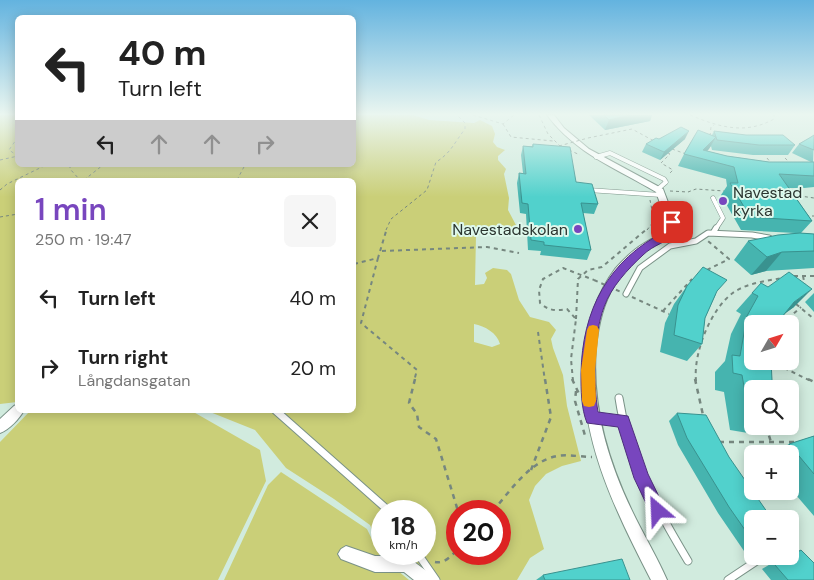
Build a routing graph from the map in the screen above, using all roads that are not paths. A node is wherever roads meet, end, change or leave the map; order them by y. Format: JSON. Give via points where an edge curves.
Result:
{"nodes":[{"id":1,"x":577,"y":142,"type":"edge"},
{"id":2,"x":596,"y":156,"type":"junction"},
{"id":3,"x":583,"y":190,"type":"edge"},
{"id":4,"x":657,"y":192,"type":"junction"},
{"id":5,"x":713,"y":198,"type":"dead end"},
{"id":6,"x":713,"y":233,"type":"junction"},
{"id":7,"x":773,"y":239,"type":"edge"},
{"id":8,"x":623,"y":293,"type":"road end"},
{"id":9,"x":619,"y":398,"type":"dead end"},
{"id":10,"x":15,"y":413,"type":"edge"},
{"id":11,"x":279,"y":413,"type":"edge"},
{"id":12,"x":591,"y":414,"type":"junction"},
{"id":13,"x":623,"y":421,"type":"junction"},
{"id":14,"x":0,"y":427,"type":"edge"},
{"id":15,"x":378,"y":500,"type":"edge"},
{"id":16,"x":346,"y":554,"type":"dead end"},
{"id":17,"x":688,"y":561,"type":"dead end"},
{"id":18,"x":426,"y":565,"type":"edge"},
{"id":19,"x":750,"y":565,"type":"edge"},
{"id":20,"x":427,"y":580,"type":"edge"},
{"id":21,"x":436,"y":580,"type":"edge"},
{"id":22,"x":659,"y":580,"type":"edge"},
{"id":23,"x":728,"y":580,"type":"edge"}],
"edges":[{"from":1,"to":2,"type":"street"},
{"from":2,"to":4,"type":"street"},
{"from":2,"to":4,"type":"lane","via":[[610,153],[664,179],[666,182]]},
{"from":3,"to":4,"type":"lane"},
{"from":4,"to":12,"type":"street","via":[[674,230],[650,243],[622,269],[598,307],[588,370]]},
{"from":5,"to":6,"type":"lane","via":[[723,218]]},
{"from":6,"to":7,"type":"lane"},
{"from":6,"to":8,"type":"lane","via":[[696,241],[670,246],[640,268]]},
{"from":9,"to":13,"type":"lane"},
{"from":10,"to":14,"type":"street"},
{"from":11,"to":15,"type":"lane"},
{"from":12,"to":13,"type":"lane"},
{"from":12,"to":22,"type":"street","via":[[613,486]]},
{"from":13,"to":17,"type":"lane","via":[[641,478]]},
{"from":16,"to":20,"type":"street","via":[[375,564],[406,564]]},
{"from":18,"to":21,"type":"lane"},
{"from":19,"to":23,"type":"lane"}]}
